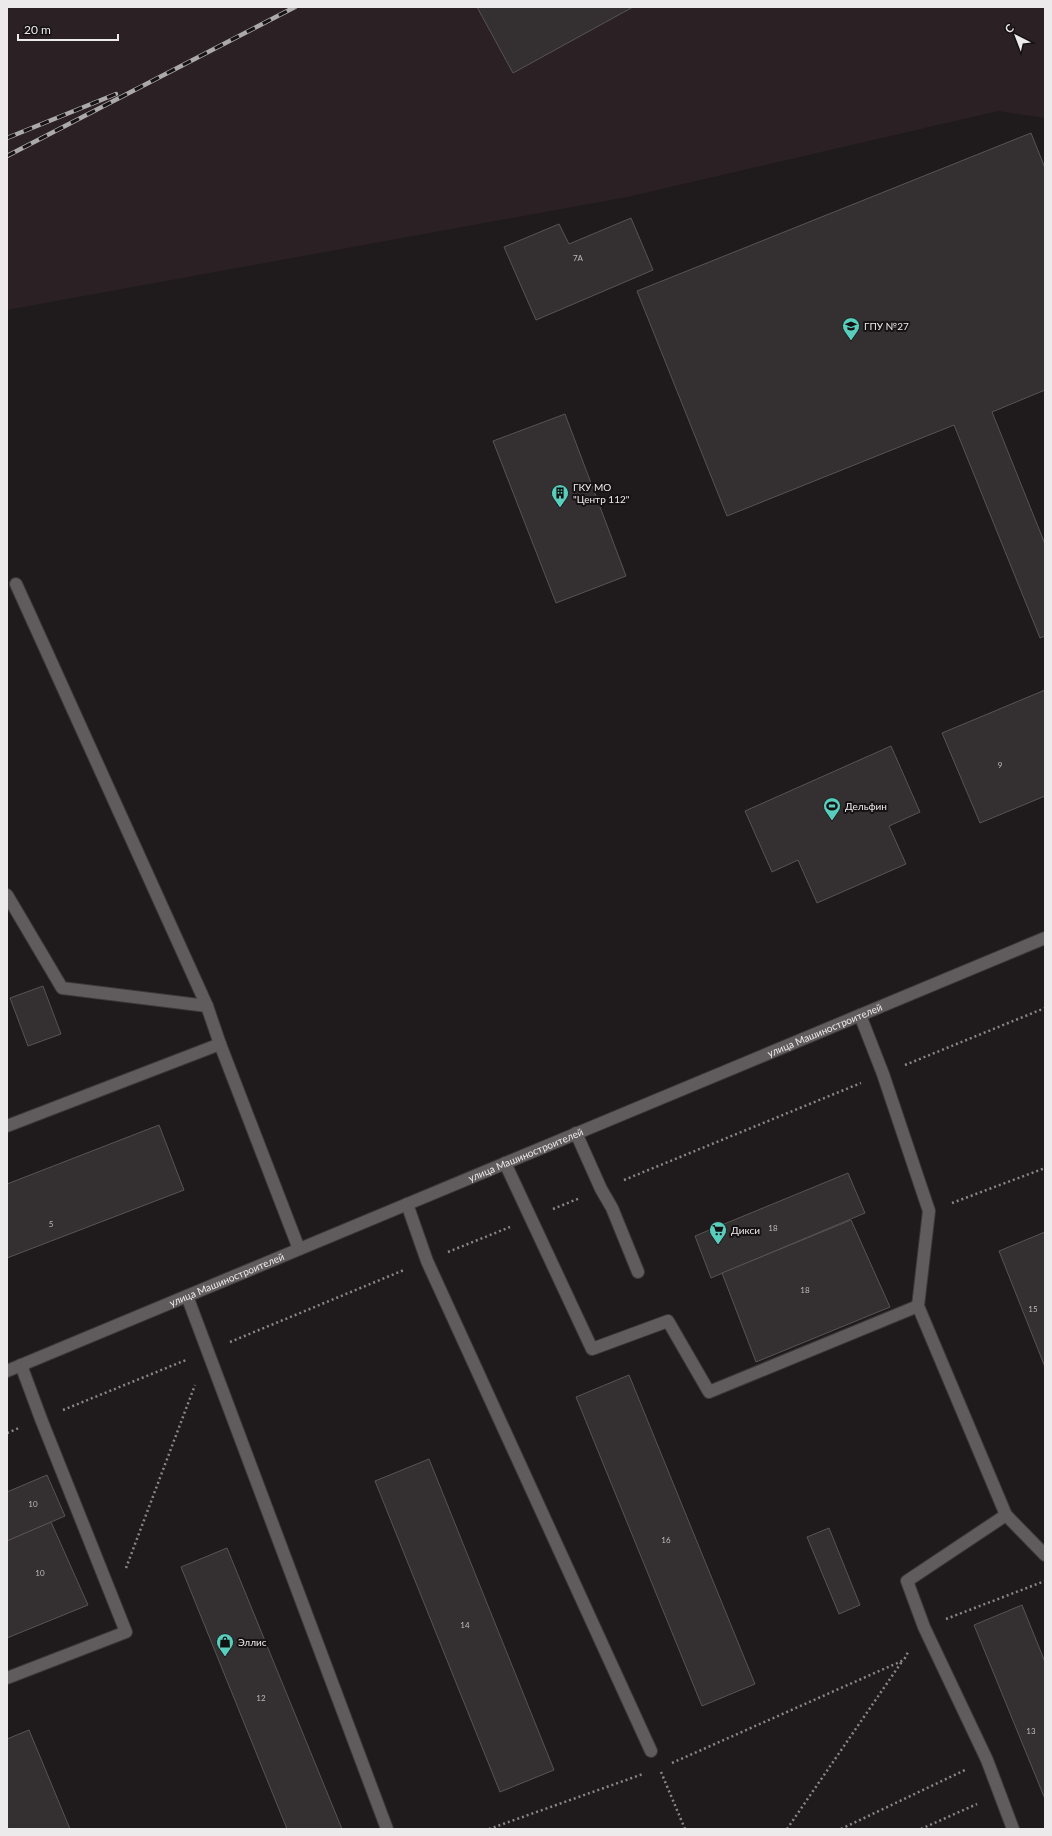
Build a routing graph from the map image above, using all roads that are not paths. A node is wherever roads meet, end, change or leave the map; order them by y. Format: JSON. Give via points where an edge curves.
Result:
{"nodes":[{"id":1,"x":16,"y":584,"type":"dead end"},
{"id":2,"x":7,"y":895,"type":"edge"},
{"id":3,"x":1045,"y":938,"type":"edge"},
{"id":4,"x":207,"y":1006,"type":"junction"},
{"id":5,"x":860,"y":1015,"type":"junction"},
{"id":6,"x":220,"y":1044,"type":"junction"},
{"id":7,"x":7,"y":1126,"type":"edge"},
{"id":8,"x":576,"y":1133,"type":"junction"},
{"id":9,"x":505,"y":1163,"type":"junction"},
{"id":10,"x":408,"y":1204,"type":"junction"},
{"id":11,"x":299,"y":1249,"type":"junction"},
{"id":12,"x":638,"y":1272,"type":"dead end"},
{"id":13,"x":187,"y":1296,"type":"junction"},
{"id":14,"x":918,"y":1306,"type":"junction"},
{"id":15,"x":21,"y":1365,"type":"junction"},
{"id":16,"x":7,"y":1371,"type":"edge"},
{"id":17,"x":1006,"y":1515,"type":"junction"},
{"id":18,"x":1045,"y":1555,"type":"edge"},
{"id":19,"x":7,"y":1678,"type":"edge"},
{"id":20,"x":651,"y":1752,"type":"road end"},
{"id":21,"x":387,"y":1829,"type":"edge"},
{"id":22,"x":1013,"y":1829,"type":"edge"}],
"edges":[{"from":1,"to":4,"type":"street"},
{"from":2,"to":4,"type":"street","via":[[62,988]]},
{"from":3,"to":5,"type":"street","name":"улица Машиностроителей"},
{"from":4,"to":6,"type":"street"},
{"from":5,"to":8,"type":"street","name":"улица Машиностроителей"},
{"from":5,"to":14,"type":"street","via":[[883,1074],[929,1212]]},
{"from":6,"to":7,"type":"street"},
{"from":6,"to":11,"type":"street"},
{"from":8,"to":9,"type":"street","name":"улица Машиностроителей"},
{"from":8,"to":12,"type":"street","via":[[612,1208]]},
{"from":9,"to":10,"type":"street","name":"улица Машиностроителей"},
{"from":9,"to":14,"type":"street","via":[[592,1349],[668,1321],[709,1392]]},
{"from":10,"to":11,"type":"street","name":"улица Машиностроителей"},
{"from":10,"to":20,"type":"street","via":[[428,1261]]},
{"from":11,"to":13,"type":"street","name":"улица Машиностроителей"},
{"from":13,"to":15,"type":"street","name":"улица Машиностроителей"},
{"from":13,"to":21,"type":"street"},
{"from":14,"to":17,"type":"street"},
{"from":15,"to":16,"type":"street","name":"улица Машиностроителей"},
{"from":15,"to":19,"type":"street","via":[[126,1632]]},
{"from":17,"to":18,"type":"street"},
{"from":17,"to":22,"type":"street","via":[[907,1581],[924,1627],[987,1760]]}]}
